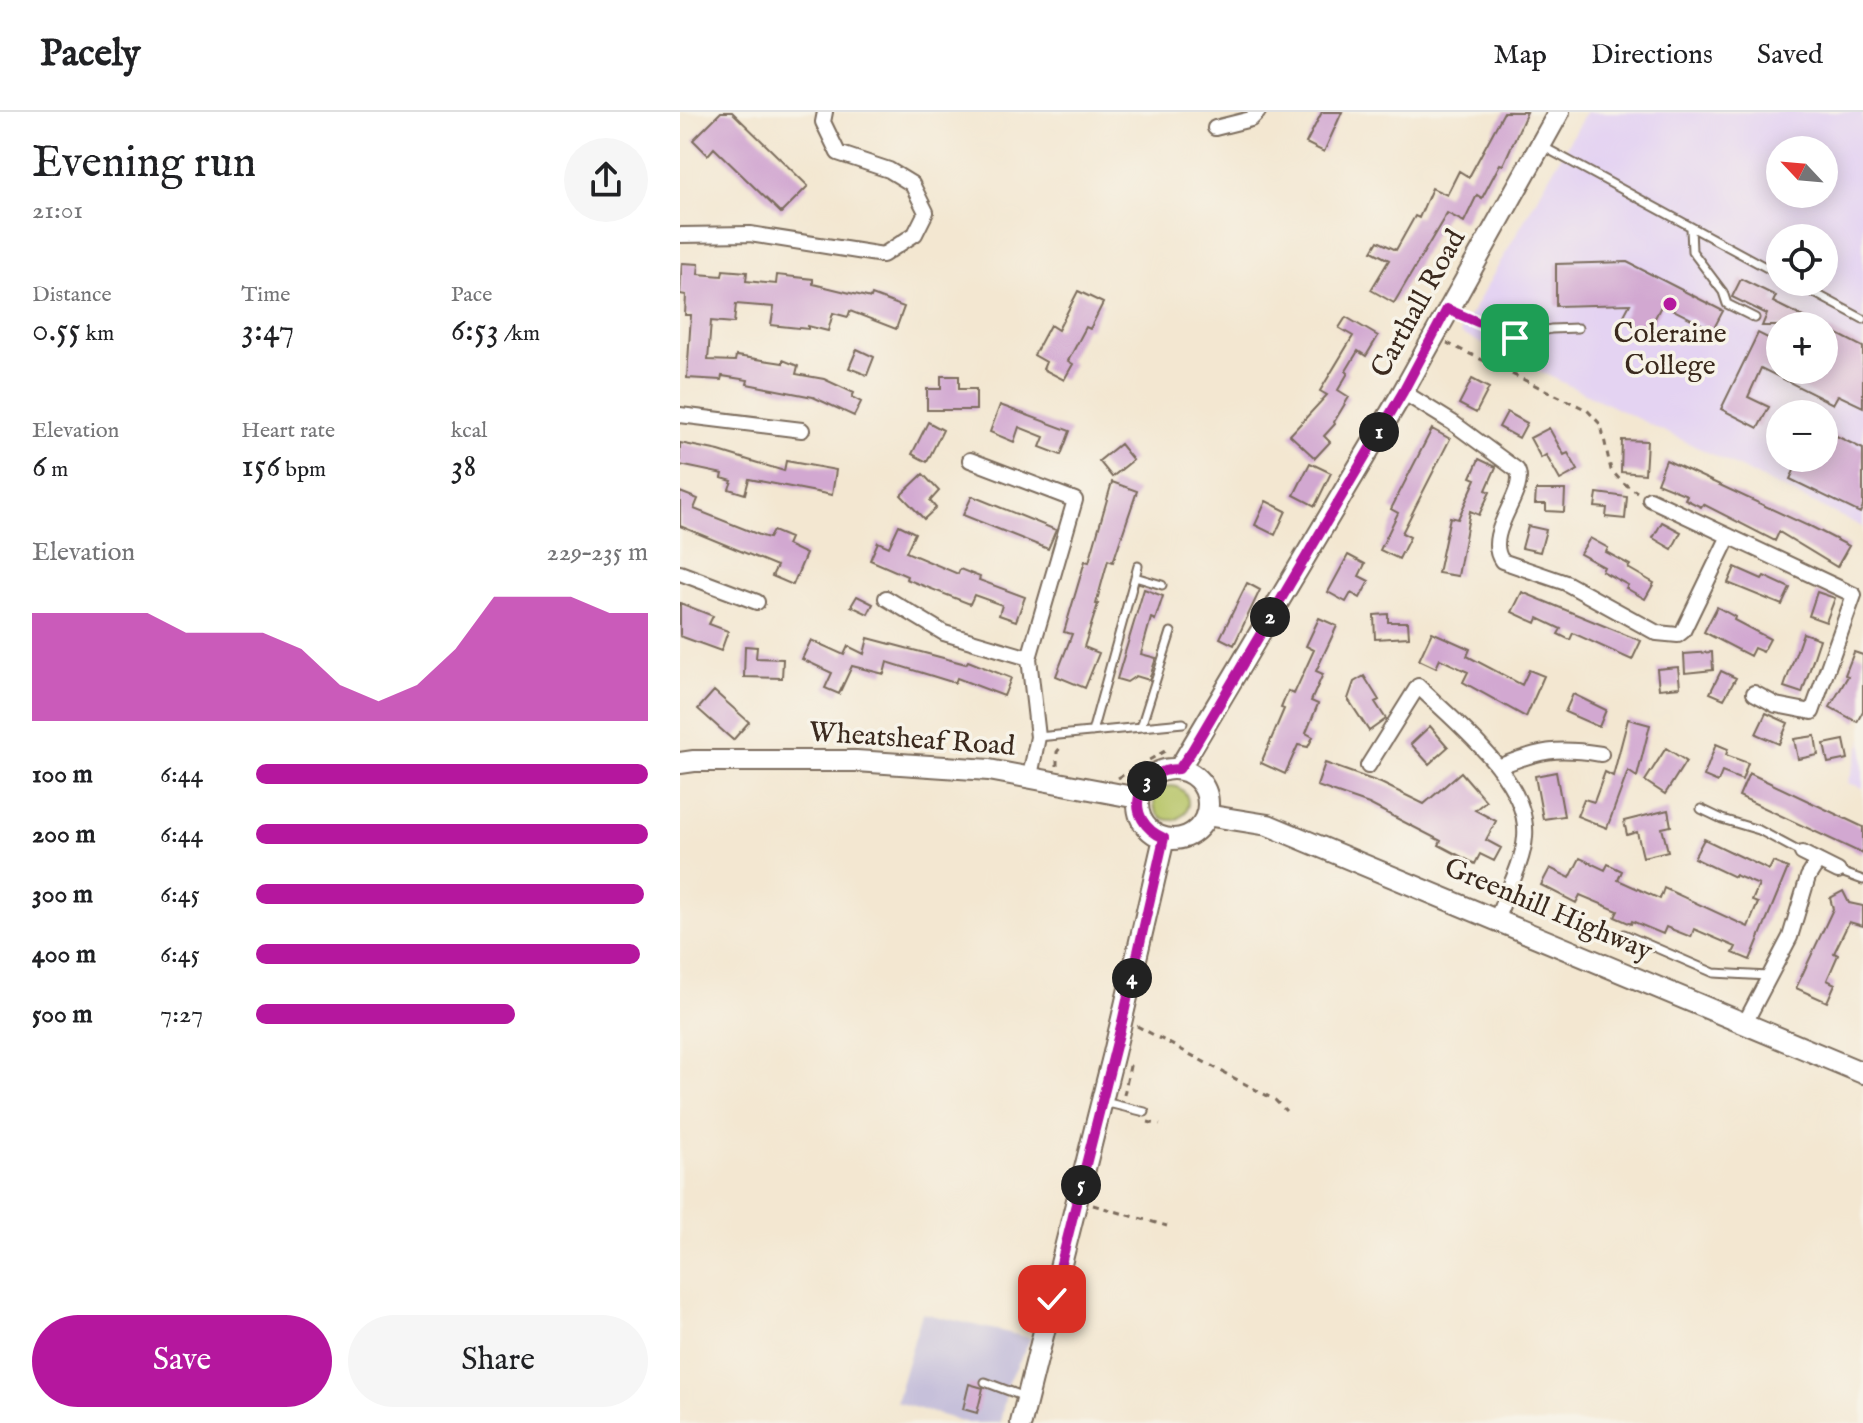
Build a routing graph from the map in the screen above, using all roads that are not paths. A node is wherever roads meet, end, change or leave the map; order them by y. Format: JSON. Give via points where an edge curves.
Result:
{"nodes":[{"id":1,"x":825,"y":112,"type":"edge"},
{"id":2,"x":1258,"y":112,"type":"edge"},
{"id":3,"x":1559,"y":112,"type":"edge"},
{"id":4,"x":1215,"y":128,"type":"dead end"},
{"id":5,"x":1540,"y":145,"type":"junction"},
{"id":6,"x":1691,"y":228,"type":"junction"},
{"id":7,"x":680,"y":235,"type":"edge"},
{"id":8,"x":1766,"y":268,"type":"edge"},
{"id":9,"x":1820,"y":296,"type":"edge"},
{"id":10,"x":1447,"y":309,"type":"junction"},
{"id":11,"x":1755,"y":318,"type":"dead end"},
{"id":12,"x":1863,"y":319,"type":"edge"},
{"id":13,"x":1578,"y":328,"type":"dead end"},
{"id":14,"x":1403,"y":392,"type":"junction"},
{"id":15,"x":680,"y":415,"type":"edge"},
{"id":16,"x":802,"y":430,"type":"dead end"},
{"id":17,"x":970,"y":460,"type":"dead end"},
{"id":18,"x":1650,"y":499,"type":"road end"},
{"id":19,"x":1729,"y":536,"type":"junction"},
{"id":20,"x":1138,"y":566,"type":"dead end"},
{"id":21,"x":680,"y":573,"type":"edge"},
{"id":22,"x":1135,"y":577,"type":"junction"},
{"id":23,"x":1162,"y":585,"type":"dead end"},
{"id":24,"x":886,"y":598,"type":"dead end"},
{"id":25,"x":757,"y":602,"type":"dead end"},
{"id":26,"x":1171,"y":632,"type":"dead end"},
{"id":27,"x":1029,"y":658,"type":"junction"},
{"id":28,"x":1754,"y":693,"type":"dead end"},
{"id":29,"x":1183,"y":723,"type":"dead end"},
{"id":30,"x":1141,"y":727,"type":"junction"},
{"id":31,"x":1092,"y":732,"type":"junction"},
{"id":32,"x":1038,"y":737,"type":"junction"},
{"id":33,"x":1585,"y":751,"type":"junction"},
{"id":34,"x":1601,"y":754,"type":"dead end"},
{"id":35,"x":680,"y":763,"type":"edge"},
{"id":36,"x":1368,"y":766,"type":"dead end"},
{"id":37,"x":1498,"y":767,"type":"junction"},
{"id":38,"x":1584,"y":768,"type":"dead end"},
{"id":39,"x":1179,"y":769,"type":"junction"},
{"id":40,"x":1030,"y":776,"type":"junction"},
{"id":41,"x":1138,"y":798,"type":"junction"},
{"id":42,"x":1701,"y":809,"type":"dead end"},
{"id":43,"x":1206,"y":815,"type":"junction"},
{"id":44,"x":1164,"y":838,"type":"junction"},
{"id":45,"x":1802,"y":853,"type":"joint"},
{"id":46,"x":1818,"y":861,"type":"junction"},
{"id":47,"x":1838,"y":871,"type":"joint"},
{"id":48,"x":1863,"y":880,"type":"edge"},
{"id":49,"x":1497,"y":918,"type":"junction"},
{"id":50,"x":1624,"y":934,"type":"dead end"},
{"id":51,"x":1770,"y":976,"type":"junction"},
{"id":52,"x":1745,"y":1023,"type":"junction"},
{"id":53,"x":1863,"y":1073,"type":"edge"},
{"id":54,"x":1111,"y":1104,"type":"junction"},
{"id":55,"x":1145,"y":1112,"type":"dead end"},
{"id":56,"x":985,"y":1382,"type":"dead end"},
{"id":57,"x":1028,"y":1398,"type":"junction"},
{"id":58,"x":1021,"y":1423,"type":"edge"}],
"edges":[{"from":1,"to":7,"type":"street","via":[[823,122],[838,153],[889,170],[912,184],[926,212],[915,234],[883,255],[750,234]]},
{"from":2,"to":4,"type":"street","via":[[1251,119]]},
{"from":3,"to":5,"type":"main road","name":"Carthall Road"},
{"from":5,"to":6,"type":"lane"},
{"from":5,"to":10,"type":"main road","name":"Carthall Road"},
{"from":6,"to":8,"type":"lane"},
{"from":6,"to":11,"type":"lane","via":[[1692,251],[1727,304]]},
{"from":9,"to":12,"type":"lane"},
{"from":10,"to":13,"type":"lane","via":[[1515,338]]},
{"from":10,"to":14,"type":"main road","name":"Carthall Road"},
{"from":14,"to":19,"type":"street","via":[[1517,470],[1520,482],[1496,546],[1502,561],[1566,583],[1657,633],[1683,631]]},
{"from":14,"to":39,"type":"main road","name":"Carthall Road"},
{"from":15,"to":16,"type":"street"},
{"from":17,"to":27,"type":"street","via":[[1075,500]]},
{"from":18,"to":19,"type":"street"},
{"from":19,"to":28,"type":"street","via":[[1854,595],[1812,712],[1776,705]]},
{"from":20,"to":22,"type":"lane"},
{"from":21,"to":25,"type":"street"},
{"from":22,"to":23,"type":"lane"},
{"from":22,"to":31,"type":"lane"},
{"from":24,"to":27,"type":"street","via":[[944,633]]},
{"from":26,"to":30,"type":"lane"},
{"from":27,"to":32,"type":"street"},
{"from":29,"to":30,"type":"lane"},
{"from":30,"to":31,"type":"lane"},
{"from":31,"to":32,"type":"lane"},
{"from":32,"to":40,"type":"street"},
{"from":33,"to":34,"type":"street"},
{"from":33,"to":37,"type":"street","via":[[1542,751]]},
{"from":33,"to":38,"type":"street"},
{"from":35,"to":40,"type":"main road","name":"Wheatsheaf Road","via":[[856,761]]},
{"from":36,"to":37,"type":"street","via":[[1418,686]]},
{"from":37,"to":49,"type":"street","via":[[1515,793],[1526,836]]},
{"from":39,"to":41,"type":"main road","via":[[1158,772]]},
{"from":39,"to":43,"type":"main road","via":[[1200,781]]},
{"from":40,"to":41,"type":"main road","name":"Wheatsheaf Road"},
{"from":41,"to":44,"type":"main road","via":[[1141,819]]},
{"from":42,"to":45,"type":"lane"},
{"from":43,"to":44,"type":"main road","via":[[1185,837]]},
{"from":43,"to":49,"type":"main road","name":"Greenhill Highway","via":[[1268,825]]},
{"from":44,"to":54,"type":"main road","via":[[1122,1022]]},
{"from":45,"to":46,"type":"street"},
{"from":46,"to":47,"type":"street"},
{"from":46,"to":51,"type":"street"},
{"from":47,"to":48,"type":"lane"},
{"from":49,"to":52,"type":"main road","name":"Greenhill Highway"},
{"from":50,"to":51,"type":"lane","via":[[1714,973]]},
{"from":51,"to":52,"type":"street"},
{"from":52,"to":53,"type":"main road","name":"Greenhill Highway"},
{"from":54,"to":55,"type":"lane"},
{"from":54,"to":57,"type":"main road","via":[[1077,1200]]},
{"from":56,"to":57,"type":"lane"},
{"from":57,"to":58,"type":"main road"}]}
